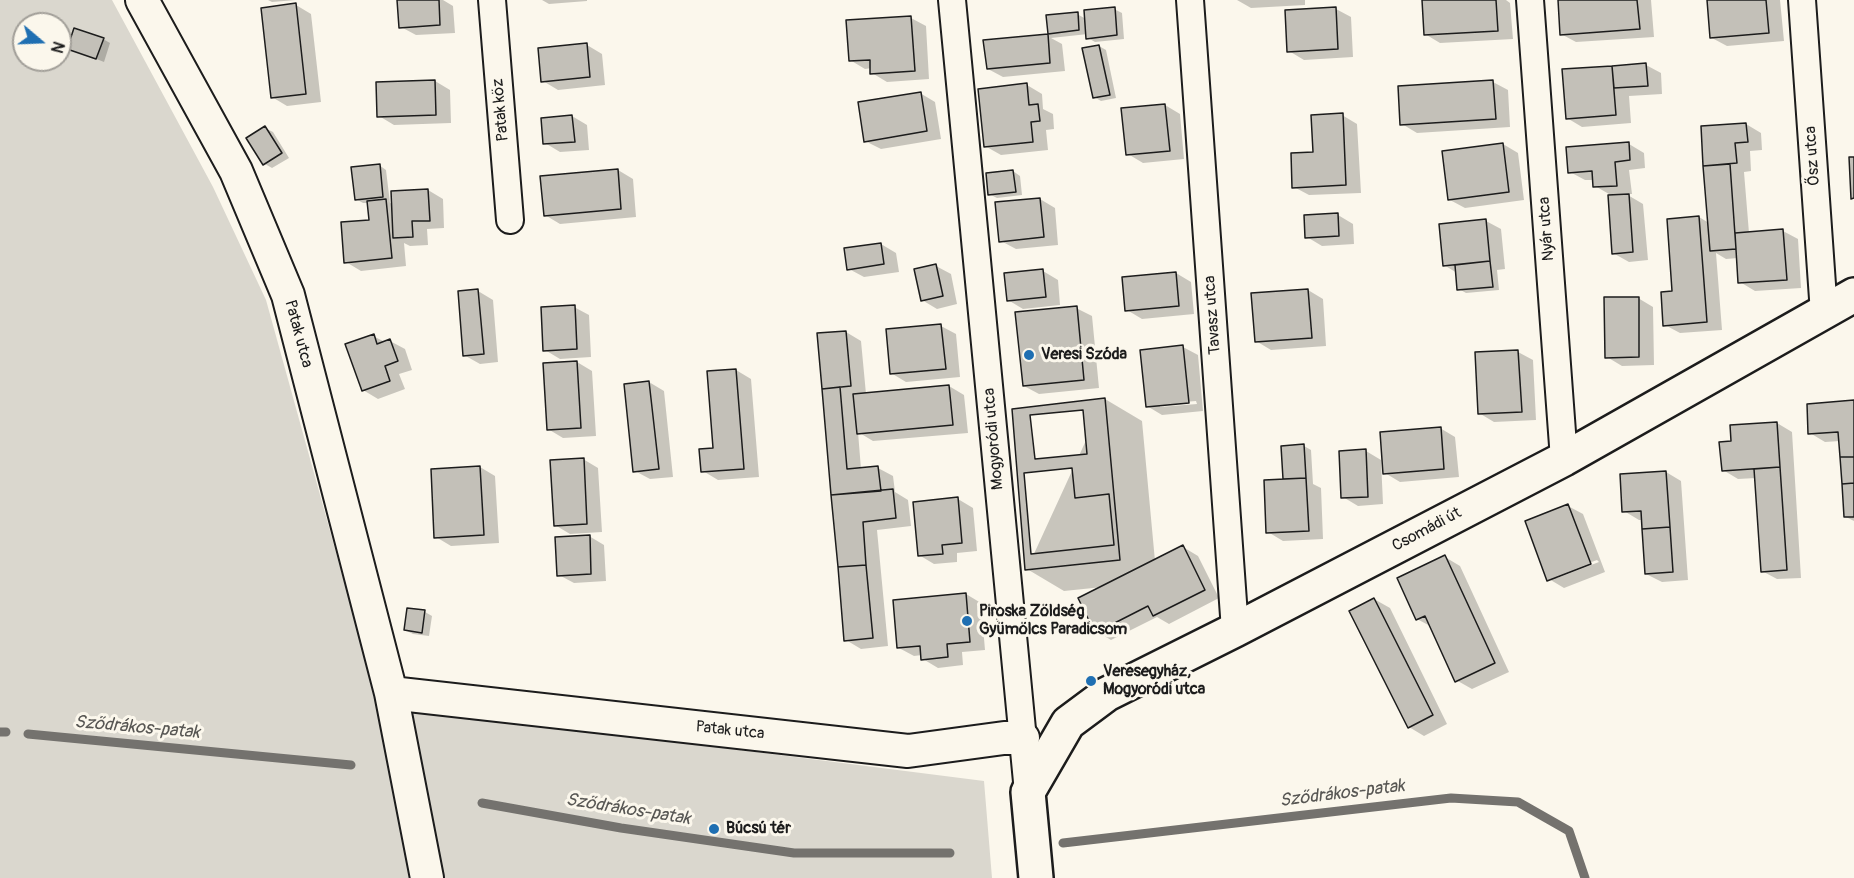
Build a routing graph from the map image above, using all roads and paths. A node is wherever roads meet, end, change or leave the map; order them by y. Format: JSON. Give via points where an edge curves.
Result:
{"nodes":[{"id":1,"x":142,"y":0,"type":"edge"},
{"id":2,"x":492,"y":0,"type":"edge"},
{"id":3,"x":952,"y":0,"type":"edge"},
{"id":4,"x":1190,"y":0,"type":"edge"},
{"id":5,"x":1530,"y":0,"type":"edge"},
{"id":6,"x":1802,"y":0,"type":"edge"},
{"id":7,"x":510,"y":220,"type":"dead end"},
{"id":8,"x":1854,"y":295,"type":"edge"},
{"id":9,"x":1824,"y":313,"type":"junction"},
{"id":10,"x":1564,"y":459,"type":"junction"},
{"id":11,"x":1234,"y":630,"type":"junction"},
{"id":12,"x":391,"y":693,"type":"junction"},
{"id":13,"x":1068,"y":723,"type":"junction"},
{"id":14,"x":1023,"y":738,"type":"junction"},
{"id":15,"x":1028,"y":792,"type":"junction"},
{"id":16,"x":427,"y":878,"type":"edge"},
{"id":17,"x":1036,"y":878,"type":"edge"}],
"edges":[{"from":1,"to":12,"type":"street","name":"Patak utca","via":[[236,171],[288,295]]},
{"from":2,"to":7,"type":"street","name":"Patak köz"},
{"from":3,"to":14,"type":"street","name":"Mogyoródi utca"},
{"from":4,"to":11,"type":"street","name":"Tavasz utca"},
{"from":5,"to":10,"type":"street","name":"Nyár utca"},
{"from":6,"to":9,"type":"street","name":"Ősz utca"},
{"from":8,"to":9,"type":"main road","name":"Csomádi út"},
{"from":9,"to":10,"type":"main road","name":"Csomádi út"},
{"from":10,"to":11,"type":"main road","name":"Csomádi út"},
{"from":11,"to":13,"type":"main road","name":"Csomádi út","via":[[1107,693]]},
{"from":12,"to":14,"type":"street","name":"Patak utca","via":[[908,751]]},
{"from":12,"to":16,"type":"street","name":"Patak utca"},
{"from":13,"to":14,"type":"street","name":"Patak utca"},
{"from":13,"to":15,"type":"main road","name":"Csomádi út"},
{"from":14,"to":15,"type":"street","name":"Mogyoródi utca"},
{"from":15,"to":17,"type":"main road","name":"Mogyoródi utca"}]}
